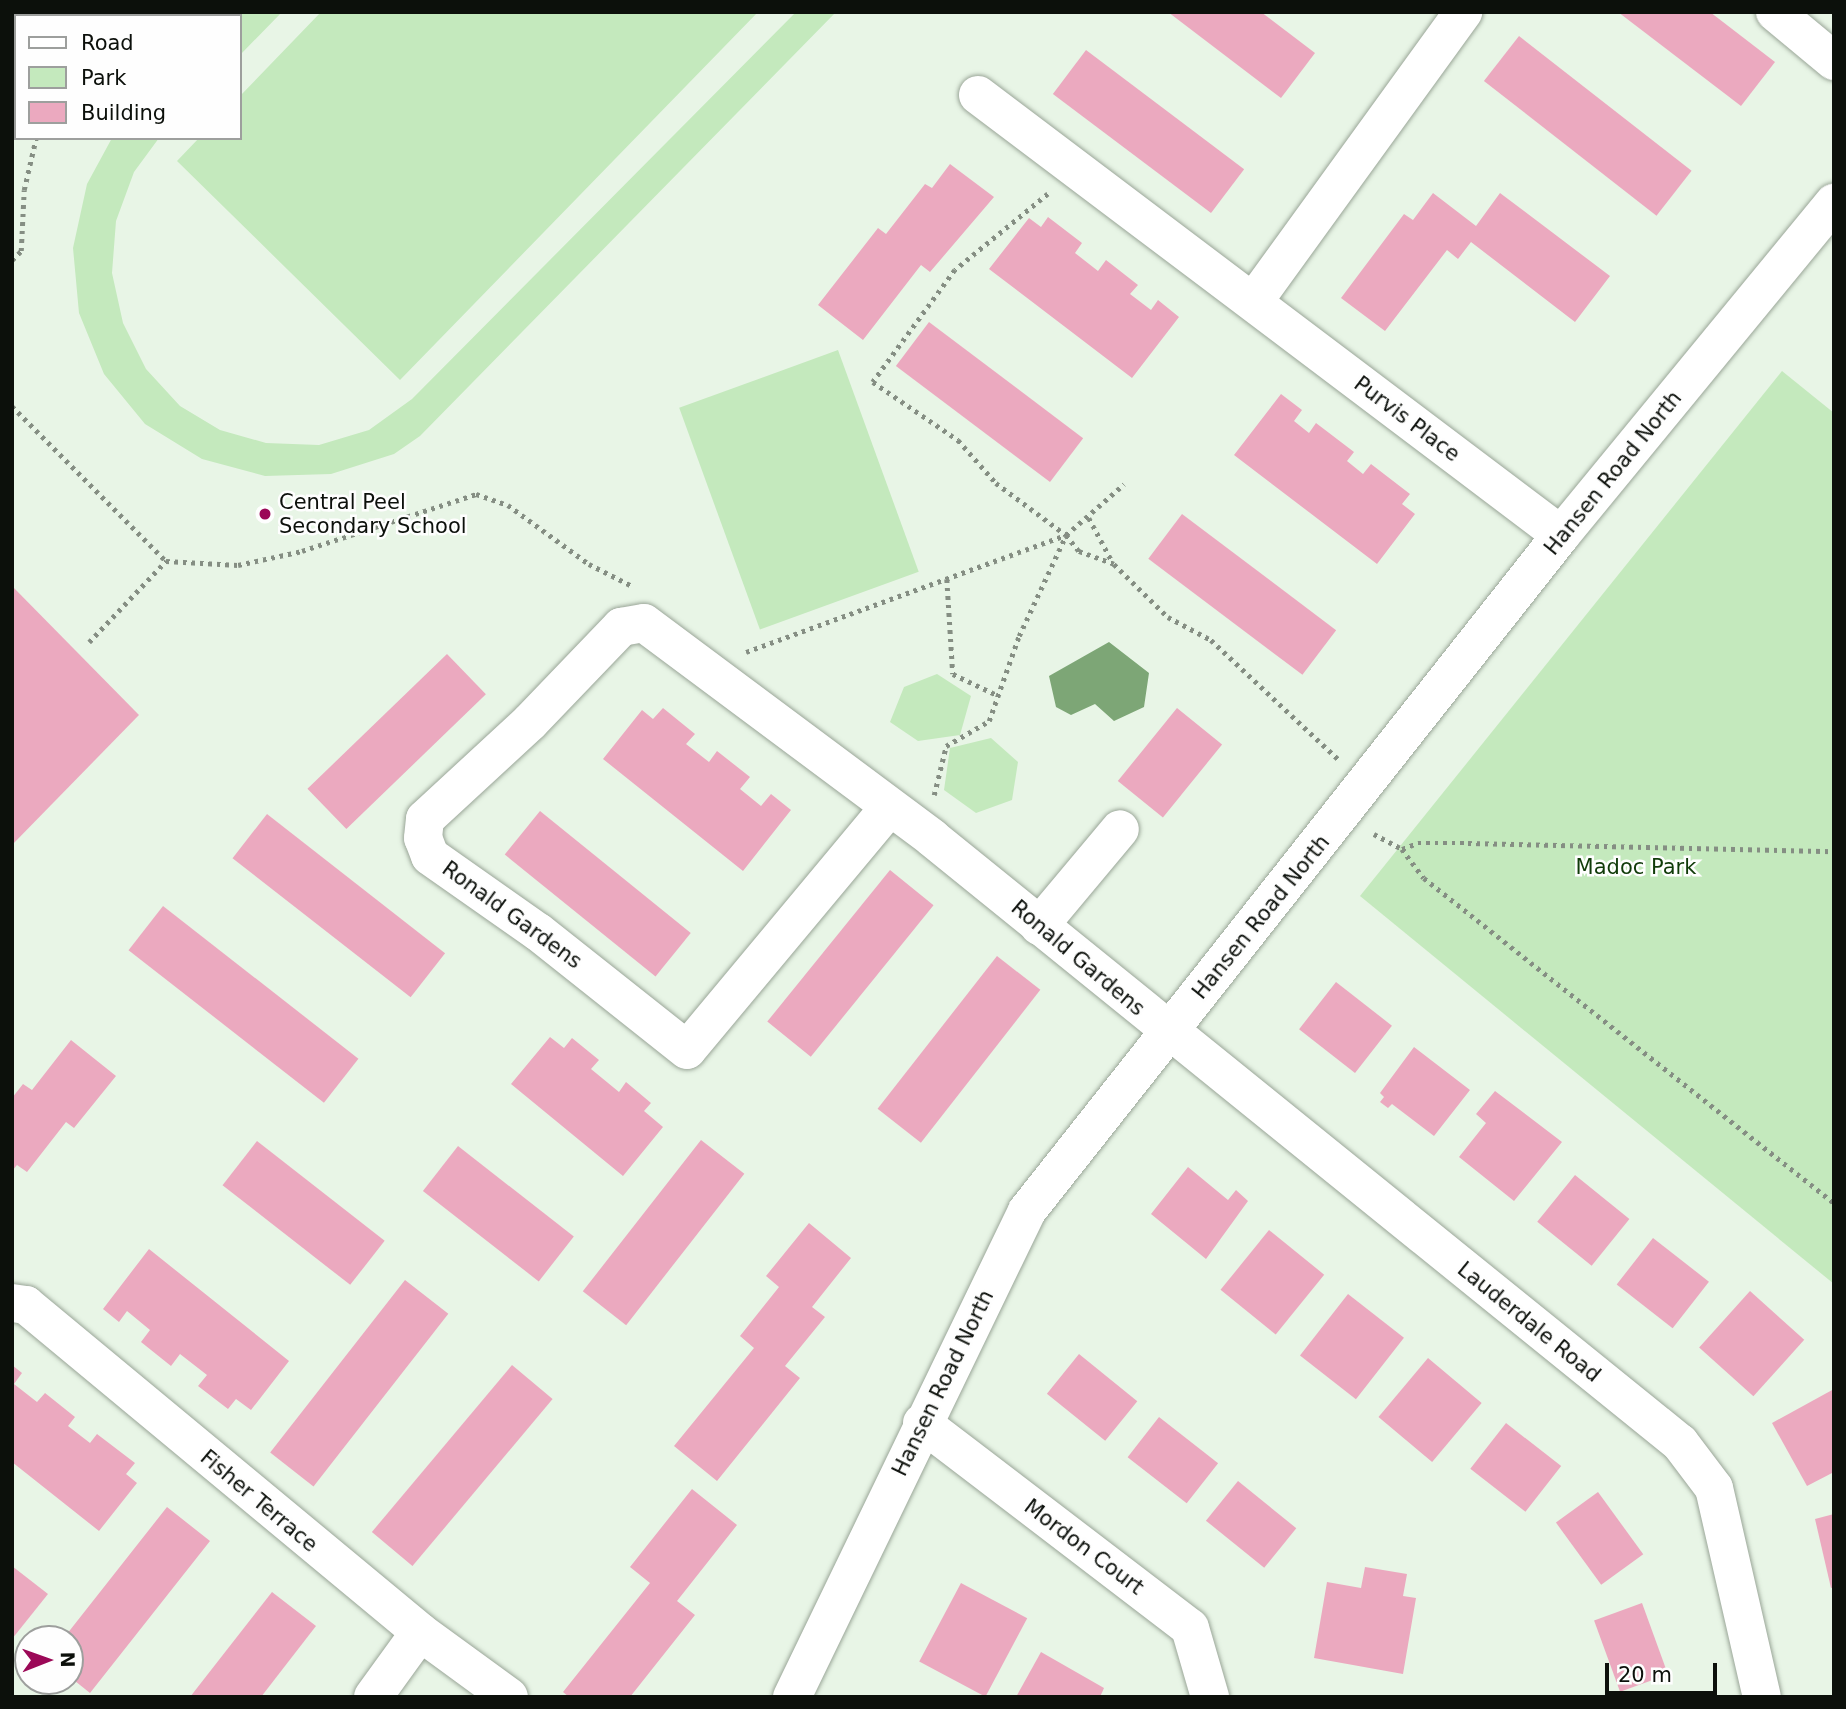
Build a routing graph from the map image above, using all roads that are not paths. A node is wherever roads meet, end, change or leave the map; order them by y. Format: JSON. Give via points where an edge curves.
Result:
{"nodes":[{"id":1,"x":1463,"y":12,"type":"edge"},
{"id":2,"x":1775,"y":12,"type":"edge"},
{"id":3,"x":1834,"y":61,"type":"edge"},
{"id":4,"x":978,"y":95,"type":"dead end"},
{"id":5,"x":1834,"y":203,"type":"edge"},
{"id":6,"x":1254,"y":301,"type":"junction"},
{"id":7,"x":1561,"y":535,"type":"junction"},
{"id":8,"x":901,"y":818,"type":"junction"},
{"id":9,"x":1121,"y":829,"type":"dead end"},
{"id":10,"x":1039,"y":926,"type":"junction"},
{"id":11,"x":1167,"y":1032,"type":"junction"},
{"id":12,"x":12,"y":1303,"type":"edge"},
{"id":13,"x":922,"y":1423,"type":"junction"},
{"id":14,"x":420,"y":1632,"type":"junction"},
{"id":15,"x":373,"y":1697,"type":"edge"},
{"id":16,"x":509,"y":1697,"type":"edge"},
{"id":17,"x":792,"y":1697,"type":"edge"},
{"id":18,"x":1210,"y":1697,"type":"edge"},
{"id":19,"x":1762,"y":1697,"type":"edge"}],
"edges":[{"from":1,"to":6,"type":"street"},
{"from":2,"to":3,"type":"street"},
{"from":4,"to":6,"type":"street","name":"Purvis Place"},
{"from":5,"to":7,"type":"street","name":"Hansen Road North"},
{"from":6,"to":7,"type":"street","name":"Purvis Place"},
{"from":7,"to":11,"type":"street","name":"Hansen Road North","via":[[1369,783]]},
{"from":8,"to":8,"type":"street","name":"Ronald Gardens","via":[[644,623],[621,626],[530,722],[425,819],[423,838],[430,856],[538,932],[687,1050]]},
{"from":8,"to":10,"type":"street","name":"Ronald Gardens"},
{"from":9,"to":10,"type":"street"},
{"from":10,"to":11,"type":"street","name":"Ronald Gardens"},
{"from":11,"to":13,"type":"street","name":"Hansen Road North","via":[[1027,1211]]},
{"from":11,"to":19,"type":"street","name":"Lauderdale Road","via":[[1681,1443],[1714,1488]]},
{"from":12,"to":14,"type":"street","name":"Fisher Terrace","via":[[26,1306]]},
{"from":13,"to":17,"type":"street","name":"Hansen Road North"},
{"from":13,"to":18,"type":"street","name":"Mordon Court","via":[[1190,1628]]},
{"from":14,"to":15,"type":"street"},
{"from":14,"to":16,"type":"street","name":"Fisher Terrace"}]}
